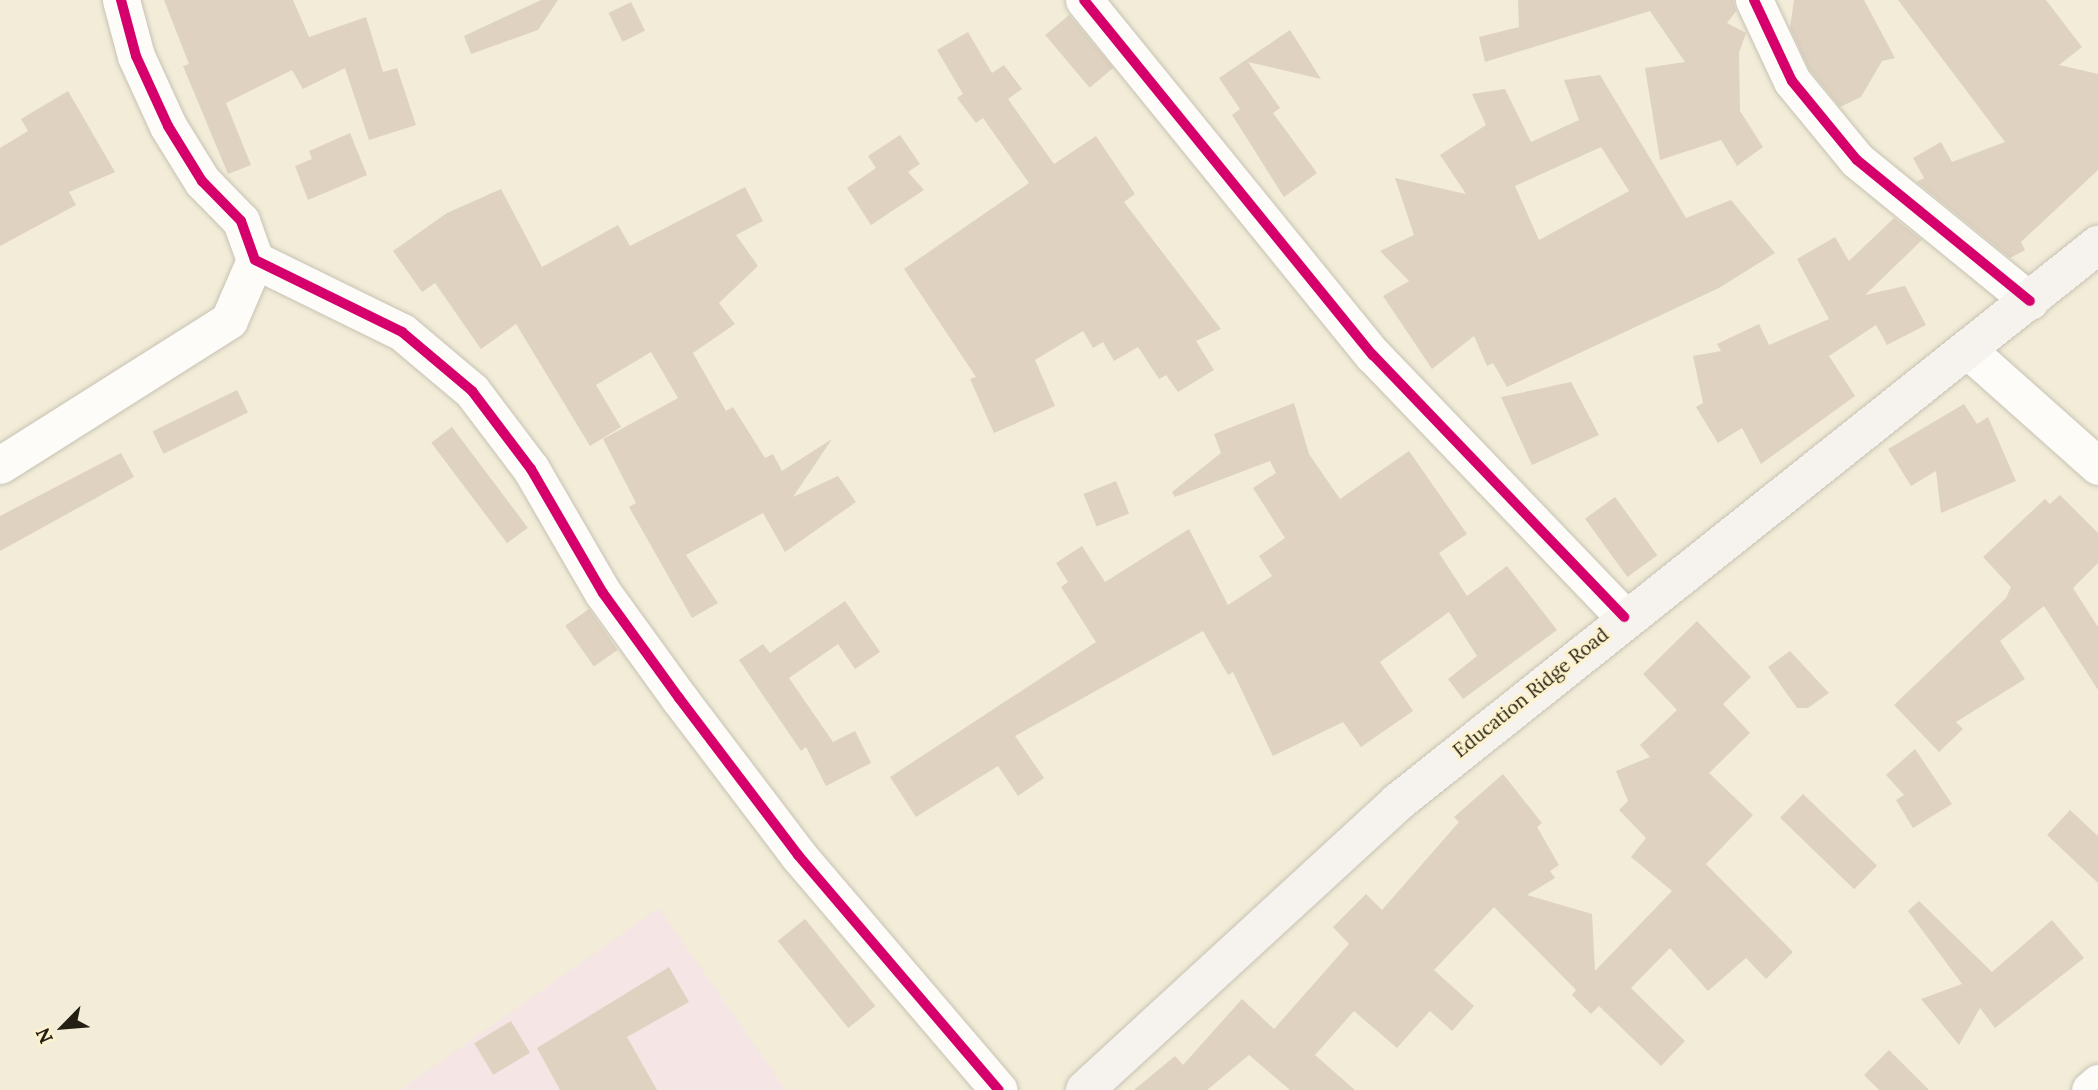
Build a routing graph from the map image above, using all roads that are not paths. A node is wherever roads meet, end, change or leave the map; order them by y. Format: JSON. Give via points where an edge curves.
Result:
{"nodes":[{"id":1,"x":121,"y":0,"type":"edge"},
{"id":2,"x":1084,"y":0,"type":"edge"},
{"id":3,"x":1754,"y":0,"type":"edge"},
{"id":4,"x":2098,"y":245,"type":"edge"},
{"id":5,"x":255,"y":260,"type":"junction"},
{"id":6,"x":298,"y":283,"type":"junction"},
{"id":7,"x":2030,"y":301,"type":"junction"},
{"id":8,"x":229,"y":320,"type":"junction"},
{"id":9,"x":1969,"y":351,"type":"junction"},
{"id":10,"x":0,"y":465,"type":"edge"},
{"id":11,"x":2098,"y":466,"type":"edge"},
{"id":12,"x":1624,"y":617,"type":"junction"},
{"id":13,"x":2098,"y":1083,"type":"edge"},
{"id":14,"x":999,"y":1090,"type":"edge"},
{"id":15,"x":1085,"y":1090,"type":"edge"},
{"id":16,"x":2090,"y":1090,"type":"edge"}],
"edges":[{"from":1,"to":5,"type":"street","via":[[136,56],[168,126],[202,181],[241,221]]},
{"from":2,"to":12,"type":"street","via":[[1373,355]]},
{"from":3,"to":7,"type":"street","via":[[1793,81],[1857,160]]},
{"from":4,"to":7,"type":"main road","name":"Education Ridge Road"},
{"from":5,"to":6,"type":"street"},
{"from":5,"to":8,"type":"street"},
{"from":6,"to":8,"type":"street"},
{"from":6,"to":14,"type":"street","via":[[402,332],[472,391],[531,469],[603,593],[678,698],[798,855]]},
{"from":7,"to":9,"type":"main road","name":"Education Ridge Road"},
{"from":8,"to":10,"type":"street"},
{"from":9,"to":11,"type":"street"},
{"from":9,"to":12,"type":"main road","name":"Education Ridge Road"},
{"from":12,"to":15,"type":"main road","name":"Education Ridge Road","via":[[1398,802]]},
{"from":13,"to":16,"type":"street"}]}
